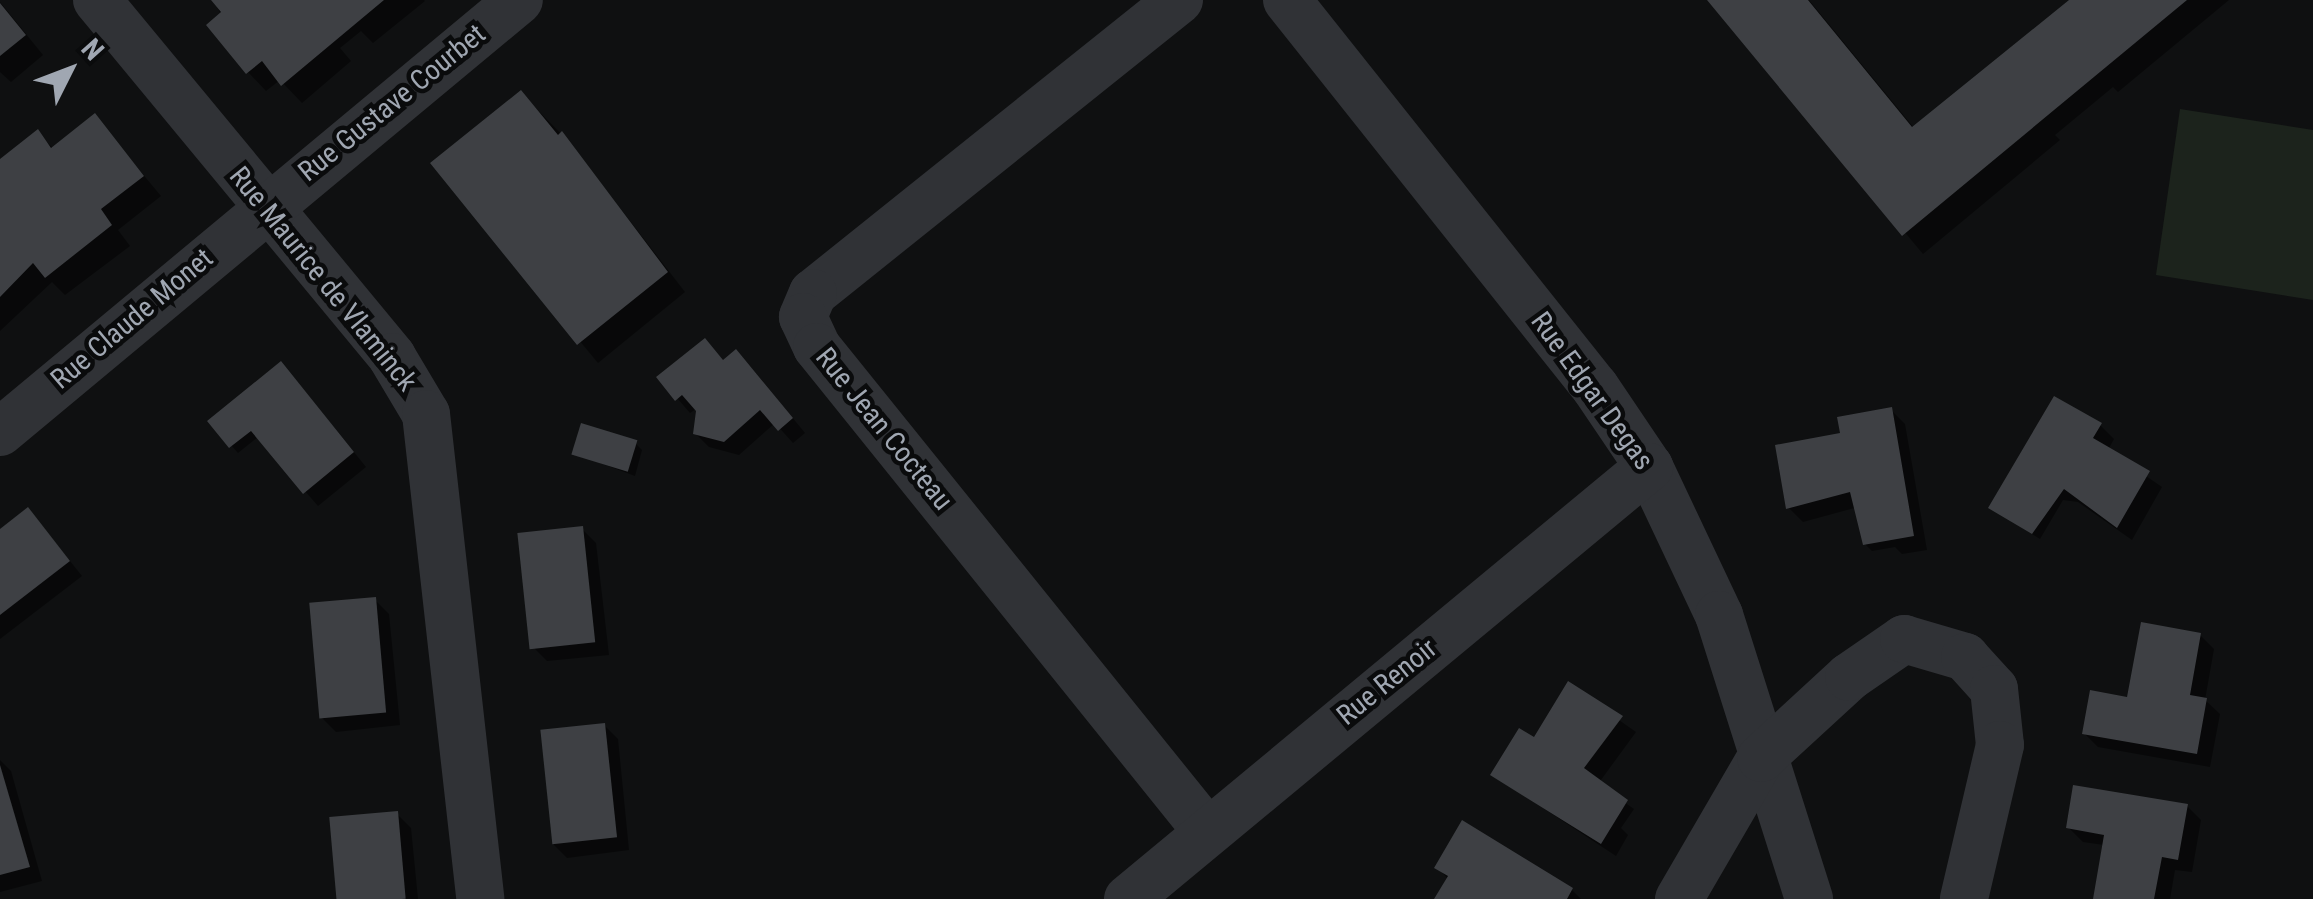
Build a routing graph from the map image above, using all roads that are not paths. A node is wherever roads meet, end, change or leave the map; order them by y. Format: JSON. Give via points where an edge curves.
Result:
{"nodes":[{"id":1,"x":97,"y":0,"type":"edge"},
{"id":2,"x":518,"y":0,"type":"edge"},
{"id":3,"x":1180,"y":0,"type":"edge"},
{"id":4,"x":1286,"y":0,"type":"edge"},
{"id":5,"x":265,"y":207,"type":"junction"},
{"id":6,"x":0,"y":432,"type":"edge"},
{"id":7,"x":1648,"y":467,"type":"junction"},
{"id":8,"x":1761,"y":758,"type":"junction"},
{"id":9,"x":1206,"y":830,"type":"junction"},
{"id":10,"x":480,"y":899,"type":"edge"},
{"id":11,"x":1128,"y":899,"type":"edge"},
{"id":12,"x":1679,"y":899,"type":"edge"},
{"id":13,"x":1809,"y":899,"type":"edge"},
{"id":14,"x":1964,"y":899,"type":"edge"}],
"edges":[{"from":1,"to":5,"type":"street","name":"Rue Maurice de Vlaminck"},
{"from":2,"to":5,"type":"street","name":"Rue Gustave Courbet"},
{"from":3,"to":9,"type":"street","name":"Rue Jean Cocteau","via":[[813,293],[803,311],[817,347]]},
{"from":4,"to":7,"type":"street","name":"Rue Edgar Degas","via":[[1595,387]]},
{"from":5,"to":6,"type":"street","name":"Rue Claude Monet"},
{"from":5,"to":10,"type":"street","name":"Rue Maurice de Vlaminck","via":[[392,356],[426,414]]},
{"from":7,"to":8,"type":"street","name":"Rue Edgar Degas","via":[[1718,615]]},
{"from":7,"to":9,"type":"street","name":"Rue Renoir"},
{"from":8,"to":12,"type":"street"},
{"from":8,"to":13,"type":"street","name":"Rue Edgar Degas"},
{"from":8,"to":14,"type":"street","via":[[1849,676],[1904,639],[1965,657],[1994,689],[2000,745],[1979,858]]},
{"from":9,"to":11,"type":"street","name":"Rue Renoir"}]}
